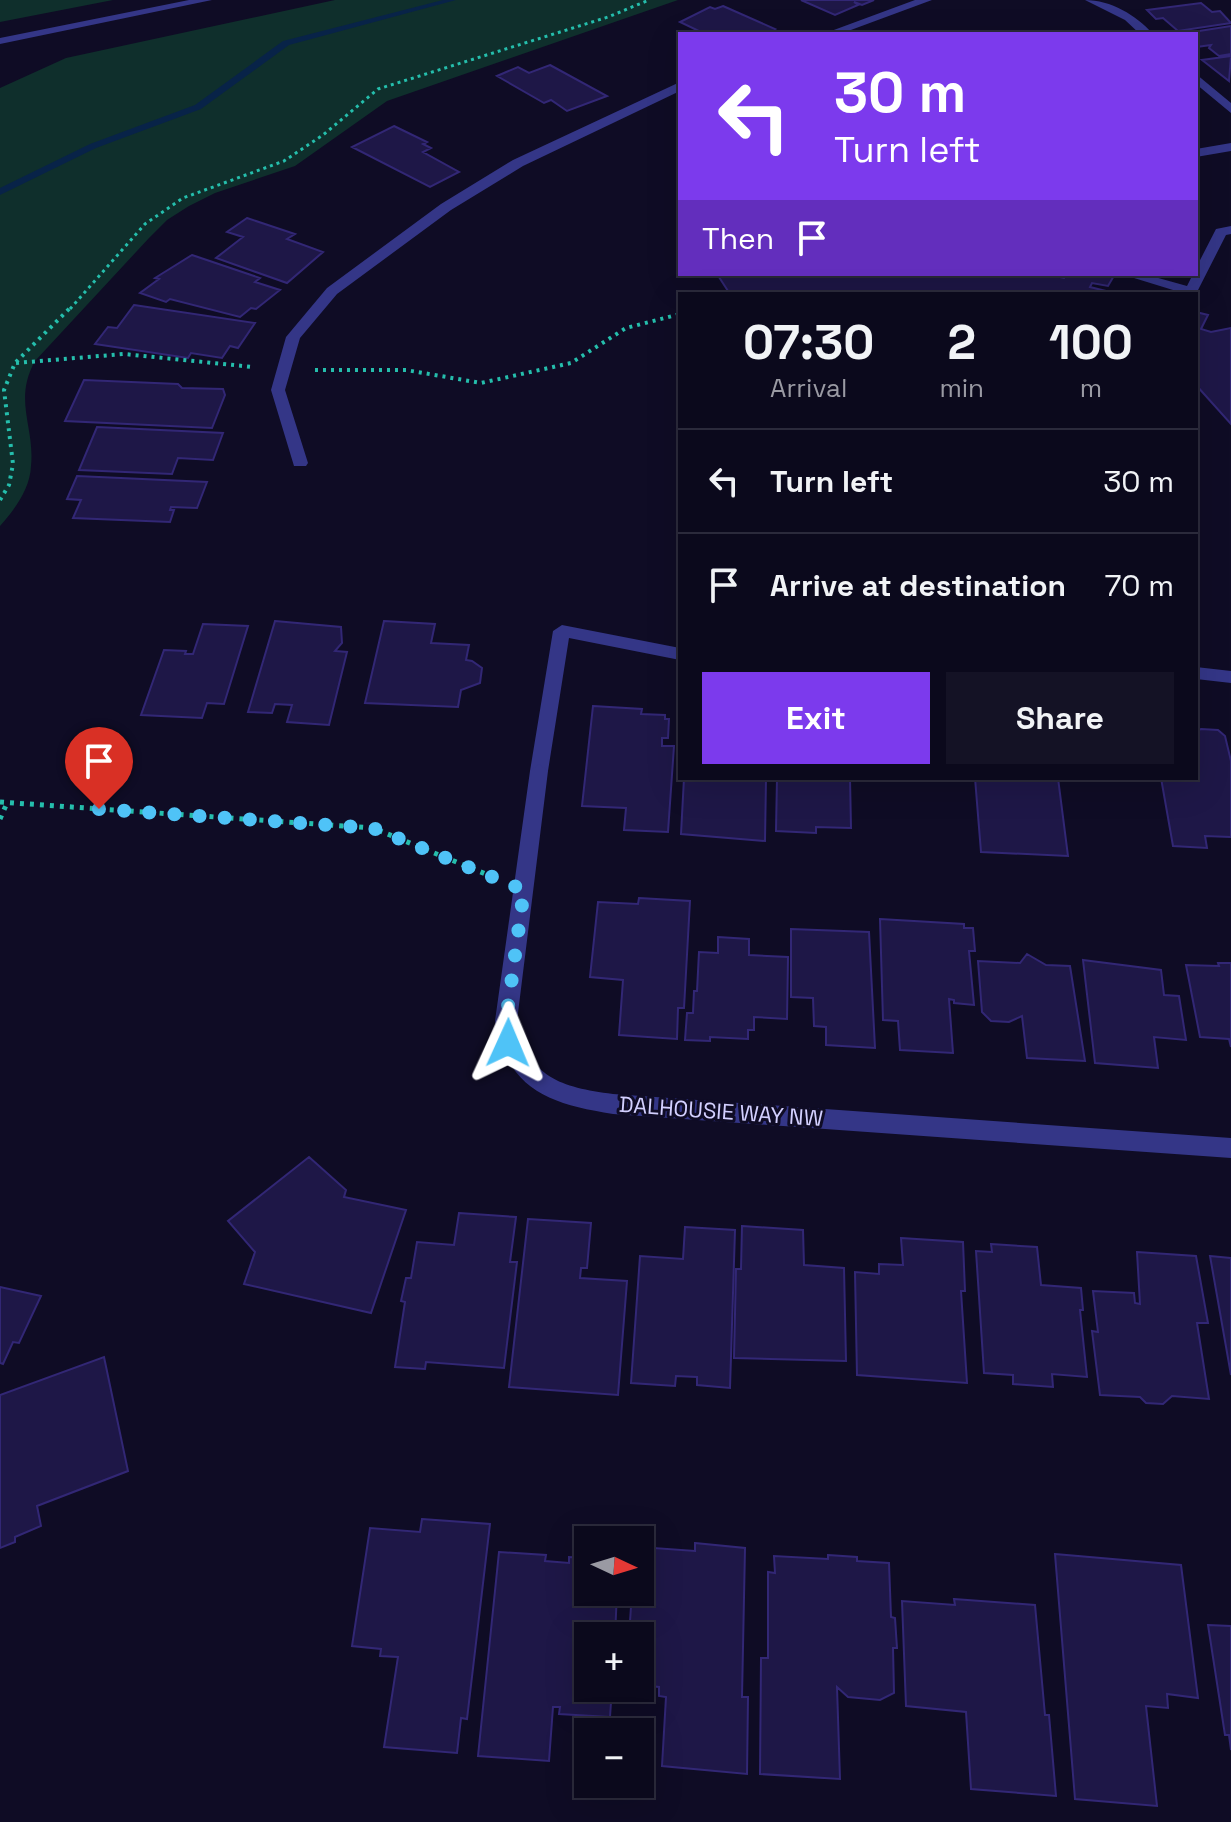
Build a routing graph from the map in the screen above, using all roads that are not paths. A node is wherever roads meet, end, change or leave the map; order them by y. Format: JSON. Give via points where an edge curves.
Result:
{"nodes":[{"id":1,"x":206,"y":0,"type":"edge"},
{"id":2,"x":926,"y":0,"type":"edge"},
{"id":3,"x":1091,"y":0,"type":"edge"},
{"id":4,"x":835,"y":32,"type":"edge"},
{"id":5,"x":1145,"y":32,"type":"edge"},
{"id":6,"x":0,"y":41,"type":"edge"},
{"id":7,"x":1198,"y":80,"type":"edge"},
{"id":8,"x":678,"y":87,"type":"edge"},
{"id":9,"x":1231,"y":109,"type":"edge"},
{"id":10,"x":1231,"y":147,"type":"edge"},
{"id":11,"x":1198,"y":153,"type":"edge"},
{"id":12,"x":1231,"y":230,"type":"edge"},
{"id":13,"x":1135,"y":276,"type":"edge"},
{"id":14,"x":300,"y":463,"type":"dead end"},
{"id":15,"x":678,"y":654,"type":"edge"},
{"id":16,"x":1198,"y":673,"type":"edge"},
{"id":17,"x":1231,"y":677,"type":"edge"},
{"id":18,"x":1231,"y":1148,"type":"edge"}],
"edges":[{"from":1,"to":6,"type":"street"},
{"from":2,"to":4,"type":"street"},
{"from":3,"to":5,"type":"street"},
{"from":7,"to":9,"type":"street"},
{"from":8,"to":14,"type":"street","via":[[532,155],[446,207],[332,291],[293,337],[278,390]]},
{"from":10,"to":11,"type":"street"},
{"from":12,"to":13,"type":"street","via":[[1221,232],[1191,291]]},
{"from":15,"to":18,"type":"street","name":"DALHOUSIE WAY NW","via":[[562,631],[506,1021],[508,1043],[521,1068],[566,1095],[613,1104]]},
{"from":16,"to":17,"type":"street"}]}
